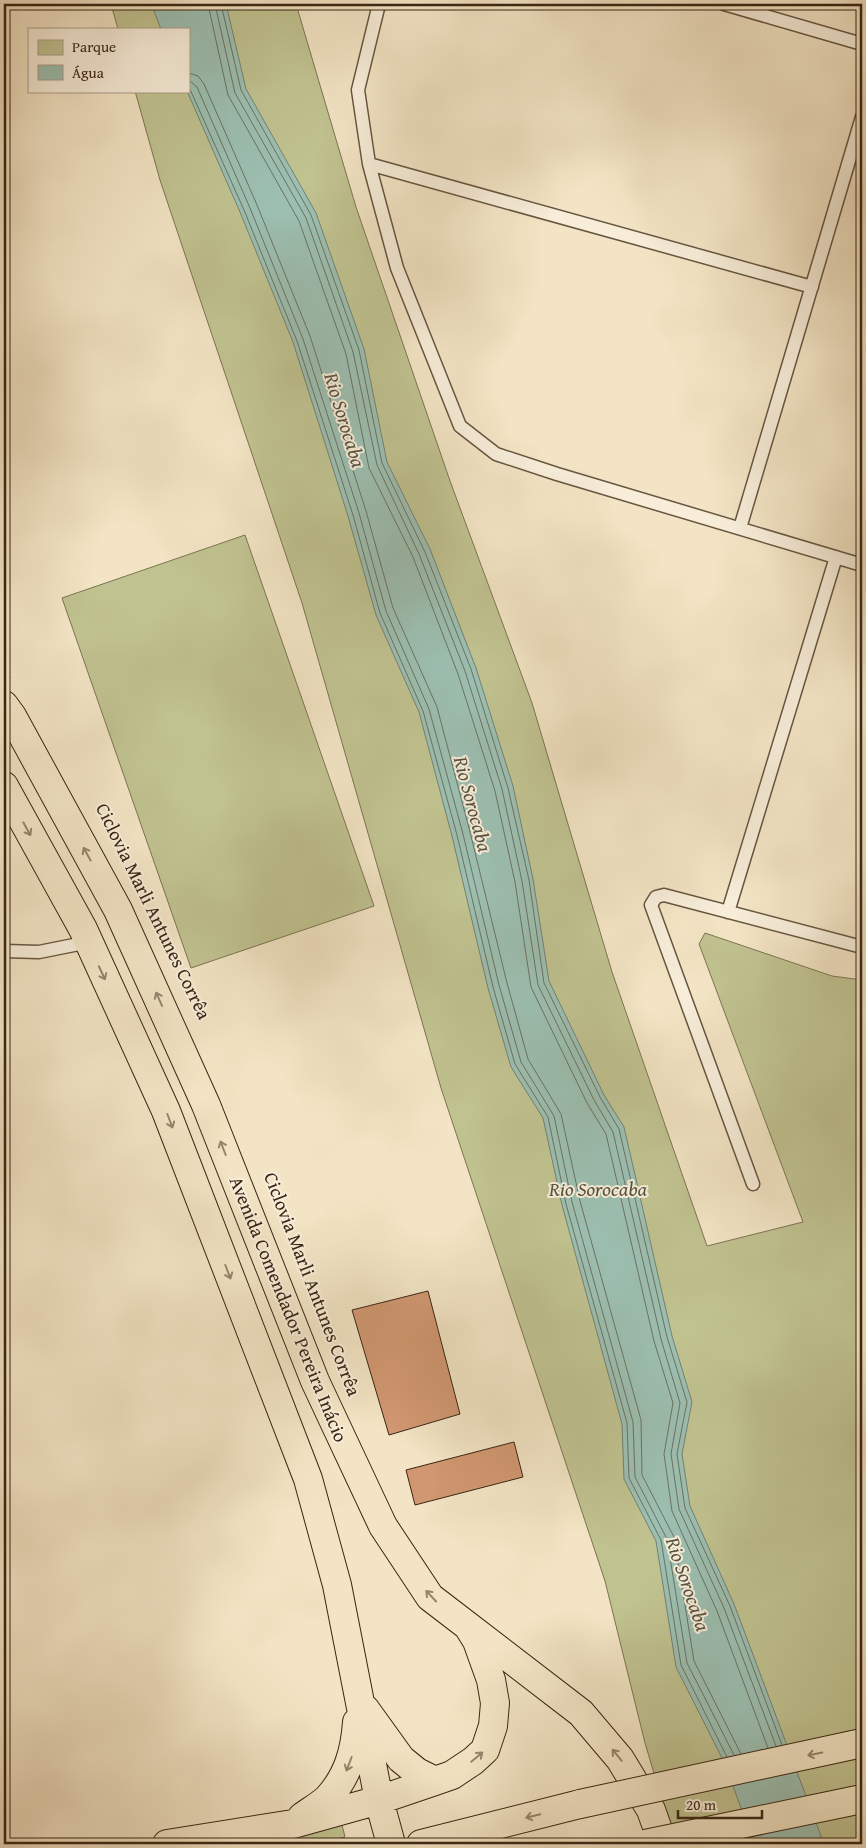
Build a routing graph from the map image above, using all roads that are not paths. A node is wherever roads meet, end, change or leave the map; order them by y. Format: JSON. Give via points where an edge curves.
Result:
{"nodes":[{"id":1,"x":379,"y":4,"type":"edge"},
{"id":2,"x":724,"y":4,"type":"edge"},
{"id":3,"x":862,"y":44,"type":"edge"},
{"id":4,"x":862,"y":117,"type":"edge"},
{"id":5,"x":369,"y":164,"type":"junction"},
{"id":6,"x":812,"y":287,"type":"junction"},
{"id":7,"x":740,"y":528,"type":"junction"},
{"id":8,"x":836,"y":557,"type":"junction"},
{"id":9,"x":862,"y":565,"type":"edge"},
{"id":10,"x":9,"y":694,"type":"edge"},
{"id":11,"x":4,"y":786,"type":"edge"},
{"id":12,"x":728,"y":912,"type":"junction"},
{"id":13,"x":89,"y":942,"type":"junction"},
{"id":14,"x":862,"y":947,"type":"edge"},
{"id":15,"x":4,"y":952,"type":"edge"},
{"id":16,"x":752,"y":1184,"type":"dead end"},
{"id":17,"x":468,"y":1627,"type":"junction"},
{"id":18,"x":359,"y":1699,"type":"junction"},
{"id":19,"x":862,"y":1743,"type":"edge"},
{"id":20,"x":435,"y":1781,"type":"junction"},
{"id":21,"x":379,"y":1800,"type":"junction"},
{"id":22,"x":862,"y":1800,"type":"edge"},
{"id":23,"x":293,"y":1824,"type":"junction"},
{"id":24,"x":167,"y":1844,"type":"edge"},
{"id":25,"x":391,"y":1844,"type":"edge"},
{"id":26,"x":421,"y":1844,"type":"edge"},
{"id":27,"x":645,"y":1844,"type":"edge"},
{"id":28,"x":663,"y":1844,"type":"edge"}],
"edges":[{"from":1,"to":5,"type":"lane","via":[[358,90]]},
{"from":2,"to":3,"type":"lane"},
{"from":4,"to":6,"type":"lane"},
{"from":5,"to":6,"type":"lane"},
{"from":5,"to":7,"type":"lane","via":[[396,268],[460,426],[496,454]]},
{"from":6,"to":7,"type":"lane"},
{"from":7,"to":8,"type":"lane"},
{"from":8,"to":9,"type":"lane"},
{"from":8,"to":12,"type":"lane"},
{"from":17,"to":10,"type":"highway","name":"Avenida Comendador Pereira Inácio","one_way":true,"via":[[430,1597],[383,1526],[315,1381],[206,1105],[122,919],[12,716]]},
{"from":11,"to":13,"type":"highway","one_way":true},
{"from":12,"to":14,"type":"lane"},
{"from":12,"to":16,"type":"lane","via":[[664,896],[656,897],[651,905]]},
{"from":13,"to":15,"type":"lane","via":[[39,952]]},
{"from":13,"to":18,"type":"highway","one_way":true,"via":[[166,1111],[308,1479],[337,1585]]},
{"from":20,"to":17,"type":"highway","one_way":true,"via":[[452,1775],[485,1750],[494,1726],[495,1703],[490,1680],[477,1641]]},
{"from":28,"to":17,"type":"highway","name":"Avenida Comendador Pereira Inácio","one_way":true,"via":[[651,1810],[620,1758],[581,1713]]},
{"from":18,"to":20,"type":"highway","via":[[401,1759]]},
{"from":18,"to":21,"type":"highway"},
{"from":18,"to":23,"type":"highway","one_way":true,"via":[[355,1748],[346,1772],[328,1798]]},
{"from":19,"to":26,"type":"highway","one_way":true,"bridge":true,"via":[[580,1804]]},
{"from":20,"to":21,"type":"highway"},
{"from":21,"to":23,"type":"highway"},
{"from":21,"to":25,"type":"highway"},
{"from":22,"to":27,"type":"highway","bridge":true},
{"from":23,"to":24,"type":"highway"}]}
